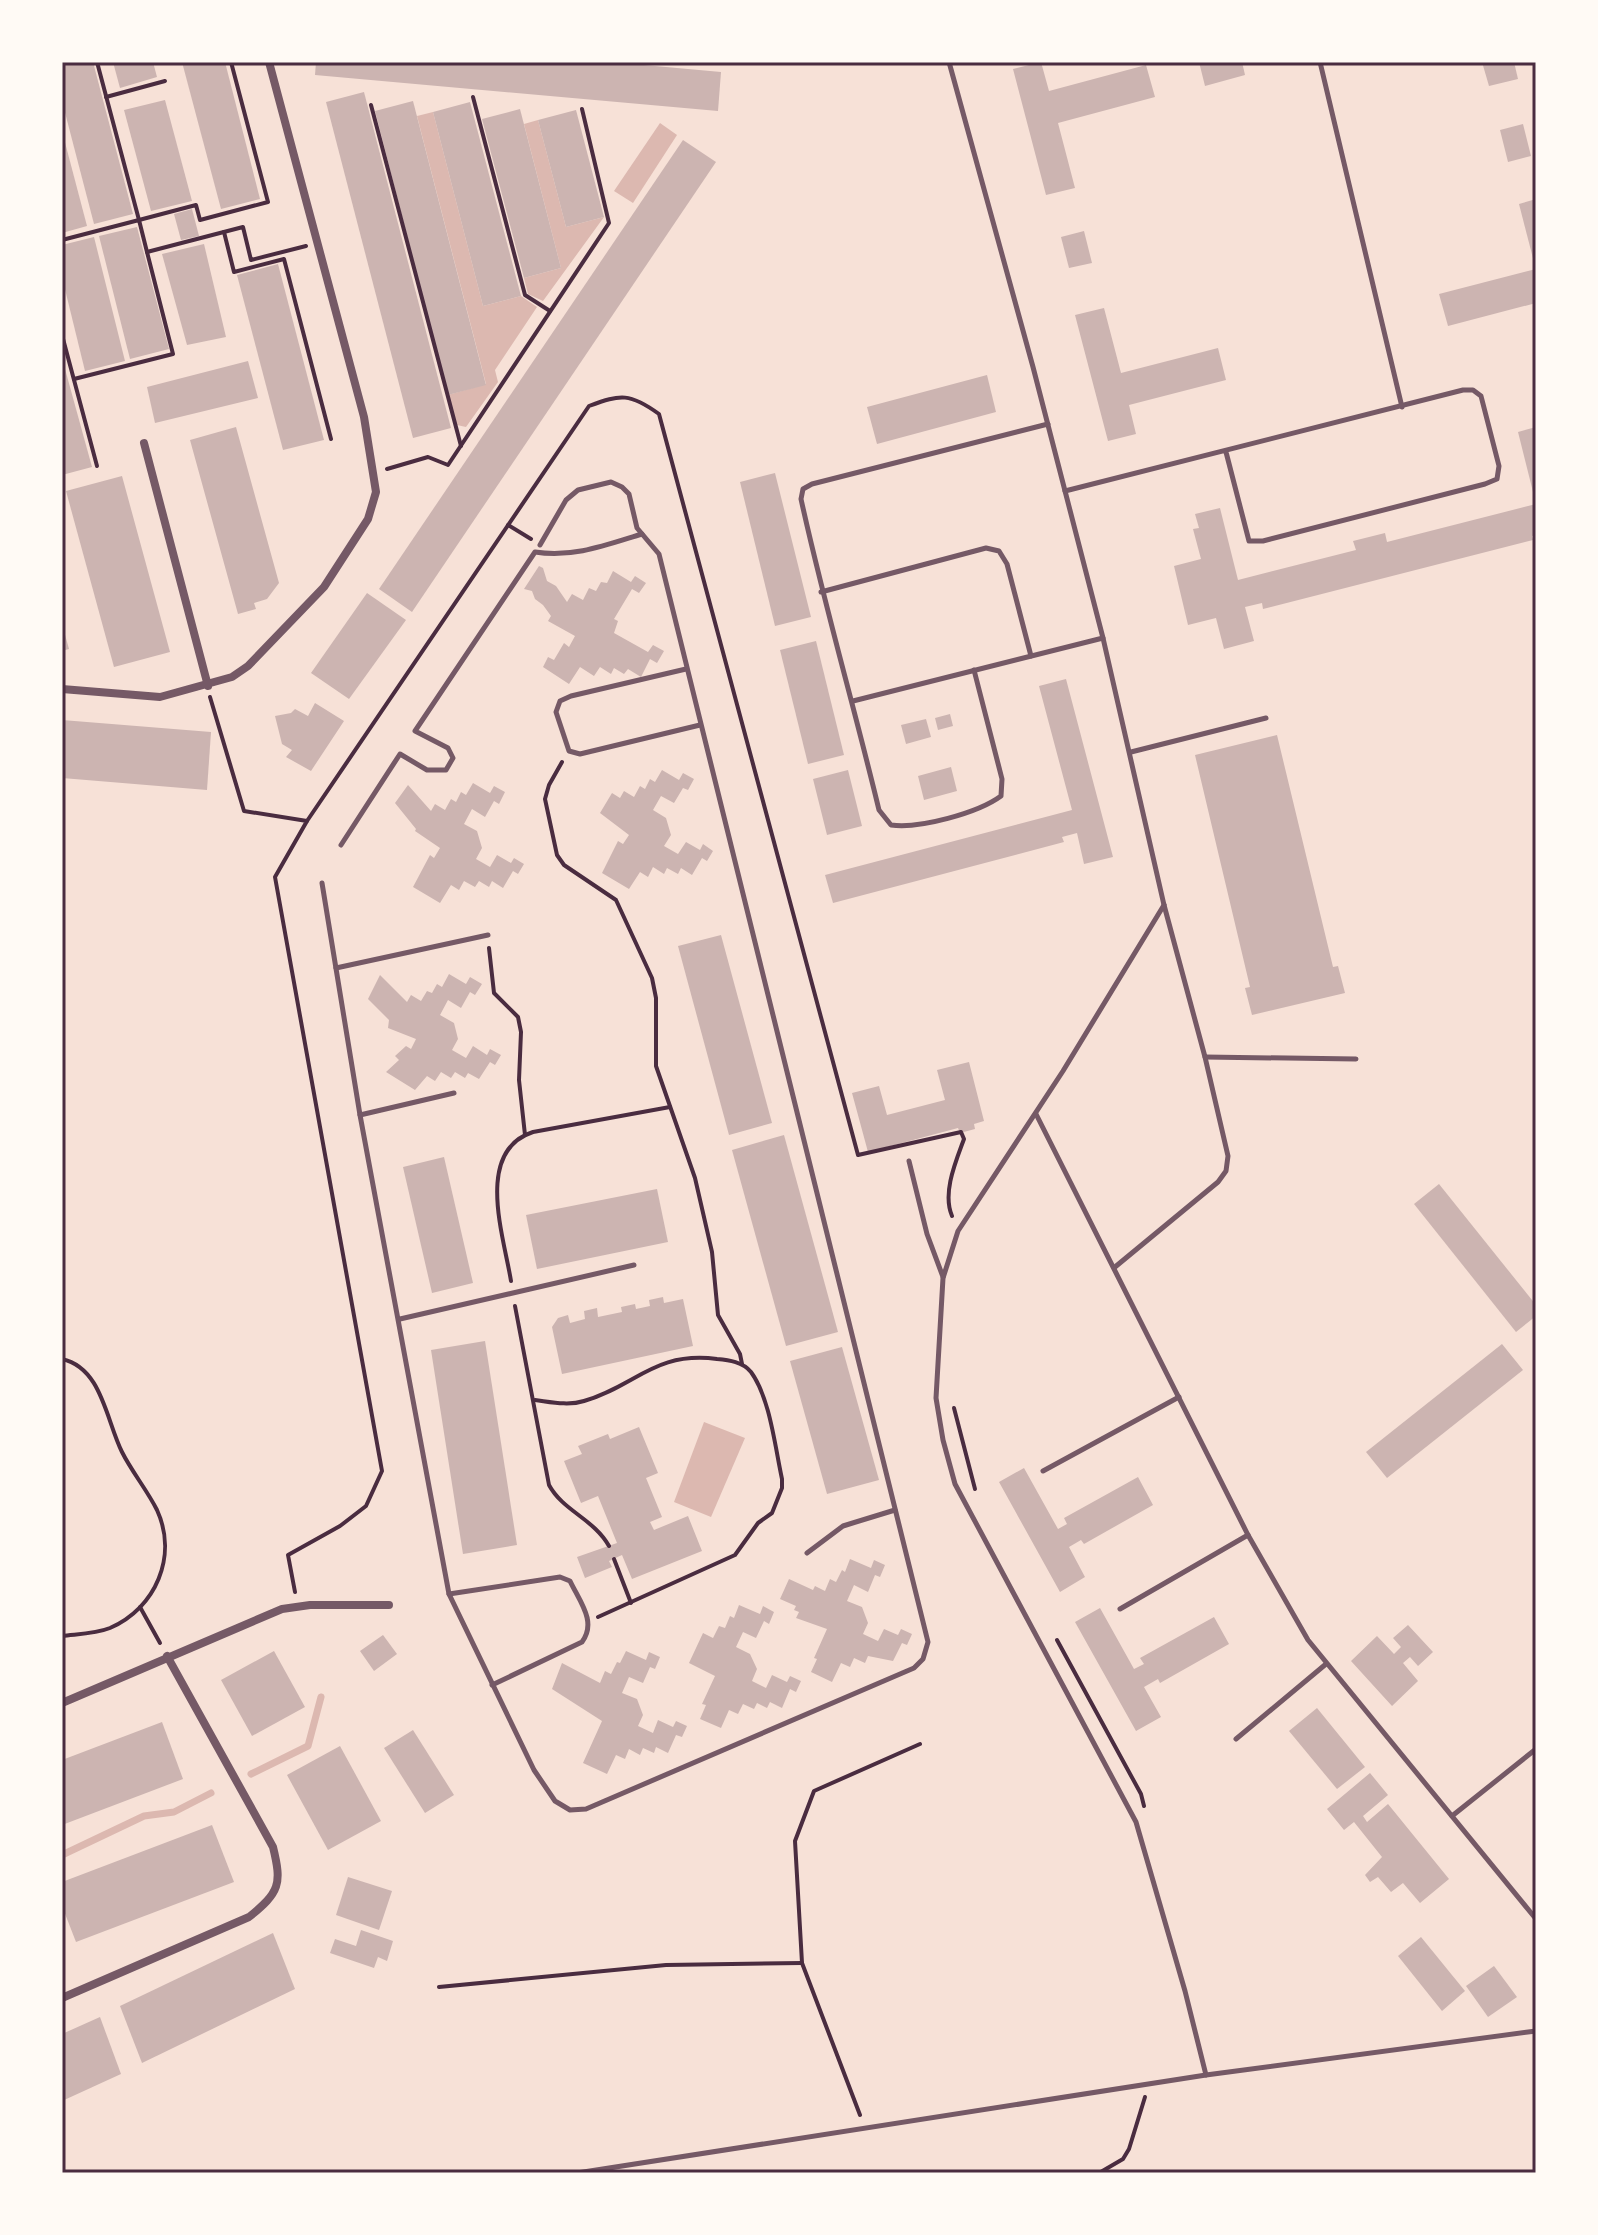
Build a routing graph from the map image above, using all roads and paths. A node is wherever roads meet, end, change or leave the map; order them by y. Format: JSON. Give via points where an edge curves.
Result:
{"nodes":[{"id":1,"x":97,"y":62,"type":"edge"},
{"id":2,"x":231,"y":62,"type":"edge"},
{"id":3,"x":269,"y":62,"type":"edge"},
{"id":4,"x":949,"y":62,"type":"edge"},
{"id":5,"x":1320,"y":62,"type":"edge"},
{"id":6,"x":165,"y":81,"type":"dead end"},
{"id":7,"x":106,"y":97,"type":"junction"},
{"id":8,"x":473,"y":97,"type":"dead end"},
{"id":9,"x":371,"y":105,"type":"dead end"},
{"id":10,"x":582,"y":109,"type":"dead end"},
{"id":11,"x":139,"y":220,"type":"junction"},
{"id":12,"x":224,"y":232,"type":"junction"},
{"id":13,"x":307,"y":237,"type":"dead end"},
{"id":14,"x":62,"y":240,"type":"edge"},
{"id":15,"x":147,"y":252,"type":"junction"},
{"id":16,"x":550,"y":311,"type":"junction"},
{"id":17,"x":62,"y":335,"type":"edge"},
{"id":18,"x":74,"y":379,"type":"junction"},
{"id":19,"x":1402,"y":407,"type":"junction"},
{"id":20,"x":1048,"y":424,"type":"junction"},
{"id":21,"x":331,"y":439,"type":"dead end"},
{"id":22,"x":144,"y":443,"type":"dead end"},
{"id":23,"x":461,"y":446,"type":"junction"},
{"id":24,"x":1226,"y":452,"type":"junction"},
{"id":25,"x":383,"y":456,"type":"dead end"},
{"id":26,"x":97,"y":466,"type":"dead end"},
{"id":27,"x":1065,"y":491,"type":"junction"},
{"id":28,"x":508,"y":525,"type":"junction"},
{"id":29,"x":642,"y":534,"type":"junction"},
{"id":30,"x":540,"y":545,"type":"joint"},
{"id":31,"x":821,"y":592,"type":"junction"},
{"id":32,"x":1103,"y":638,"type":"junction"},
{"id":33,"x":1031,"y":656,"type":"junction"},
{"id":34,"x":686,"y":669,"type":"junction"},
{"id":35,"x":974,"y":670,"type":"junction"},
{"id":36,"x":208,"y":686,"type":"junction"},
{"id":37,"x":62,"y":689,"type":"edge"},
{"id":38,"x":853,"y":701,"type":"junction"},
{"id":39,"x":1266,"y":718,"type":"dead end"},
{"id":40,"x":700,"y":725,"type":"junction"},
{"id":41,"x":569,"y":751,"type":"junction"},
{"id":42,"x":1131,"y":752,"type":"junction"},
{"id":43,"x":307,"y":821,"type":"junction"},
{"id":44,"x":341,"y":845,"type":"dead end"},
{"id":45,"x":322,"y":883,"type":"dead end"},
{"id":46,"x":1164,"y":905,"type":"junction"},
{"id":47,"x":488,"y":935,"type":"joint"},
{"id":48,"x":336,"y":968,"type":"junction"},
{"id":49,"x":1205,"y":1057,"type":"junction"},
{"id":50,"x":1356,"y":1059,"type":"dead end"},
{"id":51,"x":454,"y":1093,"type":"dead end"},
{"id":52,"x":1036,"y":1113,"type":"junction"},
{"id":53,"x":360,"y":1115,"type":"junction"},
{"id":54,"x":525,"y":1135,"type":"dead end"},
{"id":55,"x":909,"y":1161,"type":"dead end"},
{"id":56,"x":958,"y":1231,"type":"junction"},
{"id":57,"x":634,"y":1265,"type":"dead end"},
{"id":58,"x":1115,"y":1267,"type":"junction"},
{"id":59,"x":943,"y":1278,"type":"junction"},
{"id":60,"x":400,"y":1319,"type":"junction"},
{"id":61,"x":62,"y":1359,"type":"edge"},
{"id":62,"x":742,"y":1364,"type":"junction"},
{"id":63,"x":1179,"y":1397,"type":"junction"},
{"id":64,"x":535,"y":1400,"type":"dead end"},
{"id":65,"x":1043,"y":1471,"type":"dead end"},
{"id":66,"x":895,"y":1510,"type":"junction"},
{"id":67,"x":1248,"y":1535,"type":"junction"},
{"id":68,"x":807,"y":1553,"type":"dead end"},
{"id":69,"x":614,"y":1559,"type":"dead end"},
{"id":70,"x":449,"y":1594,"type":"junction"},
{"id":71,"x":631,"y":1603,"type":"junction"},
{"id":72,"x":389,"y":1605,"type":"dead end"},
{"id":73,"x":140,"y":1607,"type":"junction"},
{"id":74,"x":297,"y":1607,"type":"junction"},
{"id":75,"x":1120,"y":1609,"type":"dead end"},
{"id":76,"x":588,"y":1621,"type":"junction"},
{"id":77,"x":62,"y":1636,"type":"edge"},
{"id":78,"x":167,"y":1656,"type":"junction"},
{"id":79,"x":1326,"y":1664,"type":"junction"},
{"id":80,"x":492,"y":1685,"type":"junction"},
{"id":81,"x":62,"y":1703,"type":"edge"},
{"id":82,"x":1236,"y":1739,"type":"dead end"},
{"id":83,"x":920,"y":1744,"type":"dead end"},
{"id":84,"x":1536,"y":1749,"type":"edge"},
{"id":85,"x":1452,"y":1816,"type":"junction"},
{"id":86,"x":1536,"y":1919,"type":"edge"},
{"id":87,"x":802,"y":1963,"type":"junction"},
{"id":88,"x":439,"y":1987,"type":"dead end"},
{"id":89,"x":62,"y":1998,"type":"edge"},
{"id":90,"x":1536,"y":2031,"type":"edge"},
{"id":91,"x":1206,"y":2075,"type":"junction"},
{"id":92,"x":1150,"y":2084,"type":"junction"},
{"id":93,"x":865,"y":2128,"type":"junction"},
{"id":94,"x":577,"y":2173,"type":"edge"},
{"id":95,"x":1099,"y":2173,"type":"edge"}],
"edges":[{"from":1,"to":7,"type":"path"},
{"from":2,"to":11,"type":"path","via":[[268,202],[200,220],[196,205]]},
{"from":3,"to":36,"type":"street","via":[[364,417],[376,492],[368,519],[324,587],[248,666]]},
{"from":4,"to":20,"type":"lane"},
{"from":5,"to":19,"type":"lane"},
{"from":6,"to":7,"type":"path"},
{"from":7,"to":11,"type":"path"},
{"from":8,"to":16,"type":"path","via":[[525,295]]},
{"from":9,"to":23,"type":"path"},
{"from":10,"to":16,"type":"path","via":[[609,223]]},
{"from":11,"to":14,"type":"path"},
{"from":11,"to":15,"type":"path"},
{"from":12,"to":13,"type":"path","via":[[243,227],[251,260],[310,245]]},
{"from":12,"to":15,"type":"path"},
{"from":12,"to":21,"type":"path","via":[[234,272],[284,259]]},
{"from":15,"to":18,"type":"path","via":[[173,354]]},
{"from":16,"to":23,"type":"path"},
{"from":17,"to":18,"type":"path"},
{"from":18,"to":26,"type":"path"},
{"from":19,"to":24,"type":"lane"},
{"from":19,"to":24,"type":"lane","via":[[1463,390],[1481,396],[1499,466],[1497,479],[1249,541]]},
{"from":20,"to":27,"type":"lane"},
{"from":20,"to":31,"type":"lane","via":[[803,489]]},
{"from":22,"to":36,"type":"street"},
{"from":23,"to":25,"type":"path","via":[[448,465],[428,457],[387,472]]},
{"from":24,"to":27,"type":"lane"},
{"from":27,"to":32,"type":"lane"},
{"from":28,"to":30,"type":"path"},
{"from":28,"to":43,"type":"path"},
{"from":28,"to":56,"type":"path","via":[[589,406],[616,396],[642,401],[659,414],[858,1155],[961,1132],[964,1139],[951,1179],[949,1209]]},
{"from":29,"to":30,"type":"lane","via":[[629,494],[611,482],[578,490],[566,500]]},
{"from":29,"to":34,"type":"lane","via":[[659,554]]},
{"from":29,"to":44,"type":"lane","via":[[579,553],[535,552],[415,731],[448,748],[450,764],[446,770],[427,770],[400,754]]},
{"from":31,"to":33,"type":"lane","via":[[986,548],[999,551]]},
{"from":31,"to":38,"type":"lane"},
{"from":32,"to":33,"type":"lane"},
{"from":32,"to":42,"type":"lane"},
{"from":33,"to":35,"type":"lane"},
{"from":34,"to":40,"type":"lane"},
{"from":34,"to":41,"type":"lane","via":[[560,701],[556,712]]},
{"from":35,"to":38,"type":"lane"},
{"from":35,"to":38,"type":"lane","via":[[1002,779],[1001,796],[987,806],[907,827],[891,825],[879,810]]},
{"from":36,"to":37,"type":"street","via":[[160,697]]},
{"from":36,"to":43,"type":"path","via":[[244,811]]},
{"from":39,"to":42,"type":"lane"},
{"from":40,"to":41,"type":"lane","via":[[580,754]]},
{"from":40,"to":66,"type":"lane"},
{"from":41,"to":62,"type":"path","via":[[545,799],[557,855],[616,900],[652,978],[660,1084],[689,1154],[712,1252],[718,1315]]},
{"from":42,"to":46,"type":"lane"},
{"from":43,"to":74,"type":"path","via":[[275,877],[382,1471],[366,1506],[288,1555]]},
{"from":45,"to":48,"type":"lane"},
{"from":46,"to":49,"type":"lane"},
{"from":46,"to":52,"type":"lane"},
{"from":47,"to":48,"type":"lane"},
{"from":47,"to":54,"type":"path","via":[[494,993],[518,1017],[521,1032]]},
{"from":48,"to":53,"type":"lane"},
{"from":49,"to":50,"type":"lane"},
{"from":49,"to":58,"type":"lane","via":[[1228,1156],[1226,1171]]},
{"from":51,"to":53,"type":"lane"},
{"from":52,"to":56,"type":"lane"},
{"from":52,"to":58,"type":"lane"},
{"from":53,"to":60,"type":"lane"},
{"from":55,"to":59,"type":"lane"},
{"from":56,"to":59,"type":"lane"},
{"from":57,"to":60,"type":"lane"},
{"from":58,"to":63,"type":"lane"},
{"from":59,"to":91,"type":"lane","via":[[936,1398],[955,1484],[1136,1822]]},
{"from":60,"to":70,"type":"lane"},
{"from":61,"to":73,"type":"path","via":[[91,1377],[128,1465],[164,1531],[162,1571],[155,1591]]},
{"from":62,"to":64,"type":"path","via":[[706,1357],[679,1360],[650,1368],[584,1401]]},
{"from":62,"to":71,"type":"path","via":[[758,1384],[766,1409],[782,1479],[776,1505],[735,1555]]},
{"from":63,"to":65,"type":"lane"},
{"from":63,"to":67,"type":"lane"},
{"from":66,"to":68,"type":"lane","via":[[843,1526]]},
{"from":66,"to":80,"type":"lane","via":[[928,1642],[914,1668],[586,1809],[570,1810],[555,1801],[534,1770]]},
{"from":67,"to":75,"type":"lane"},
{"from":67,"to":79,"type":"lane"},
{"from":69,"to":71,"type":"path"},
{"from":70,"to":76,"type":"lane","via":[[560,1577],[570,1581]]},
{"from":70,"to":80,"type":"lane"},
{"from":71,"to":76,"type":"path"},
{"from":72,"to":74,"type":"street"},
{"from":73,"to":77,"type":"path","via":[[110,1628]]},
{"from":73,"to":78,"type":"path"},
{"from":74,"to":78,"type":"street"},
{"from":76,"to":80,"type":"lane","via":[[582,1642]]},
{"from":78,"to":81,"type":"street"},
{"from":78,"to":89,"type":"street","via":[[273,1847],[280,1876],[267,1902],[249,1917]]},
{"from":79,"to":82,"type":"lane"},
{"from":79,"to":85,"type":"lane"},
{"from":83,"to":87,"type":"path","via":[[814,1791],[795,1841]]},
{"from":84,"to":85,"type":"lane"},
{"from":85,"to":86,"type":"lane"},
{"from":87,"to":88,"type":"path","via":[[666,1965]]},
{"from":87,"to":93,"type":"path"},
{"from":90,"to":91,"type":"lane"},
{"from":91,"to":92,"type":"lane"},
{"from":92,"to":93,"type":"lane"},
{"from":92,"to":95,"type":"path","via":[[1129,2149],[1123,2159]]},
{"from":93,"to":94,"type":"lane"}]}
